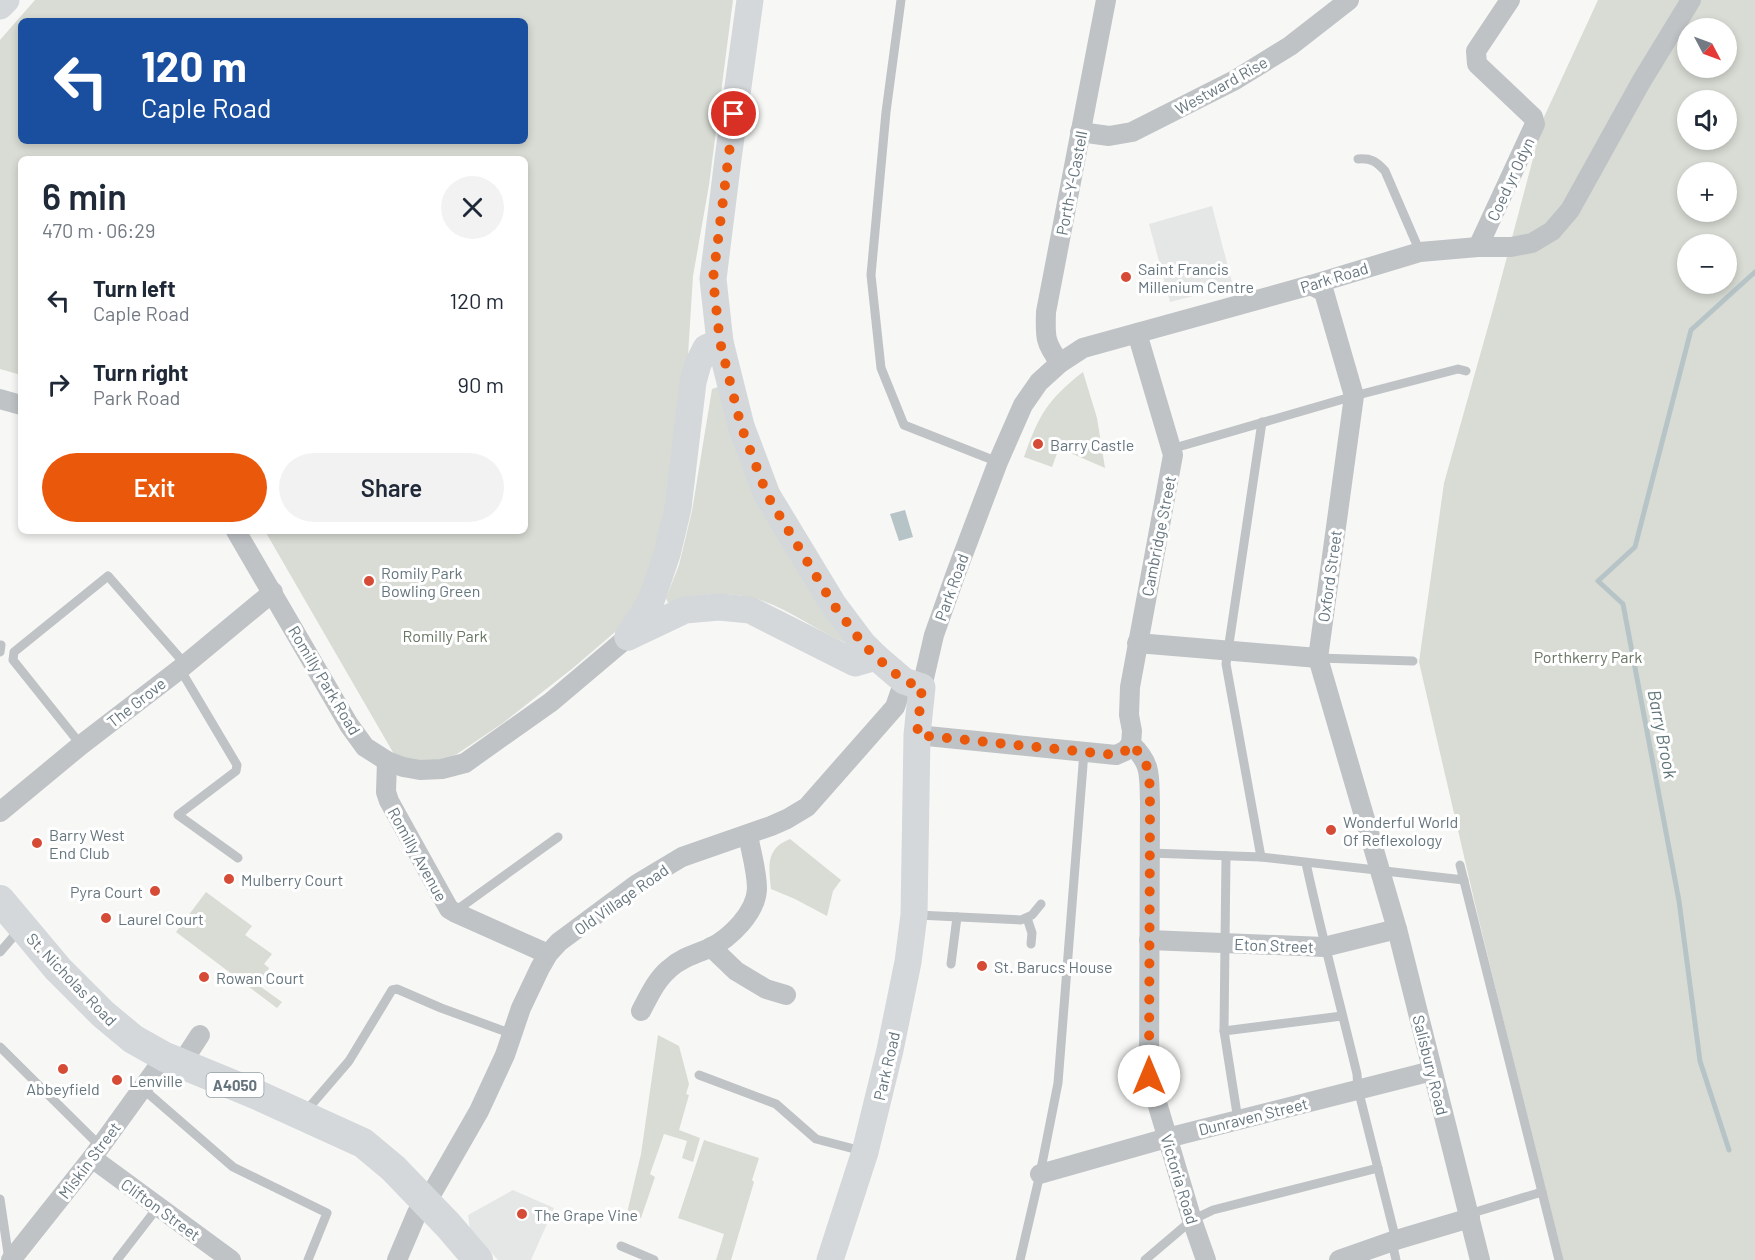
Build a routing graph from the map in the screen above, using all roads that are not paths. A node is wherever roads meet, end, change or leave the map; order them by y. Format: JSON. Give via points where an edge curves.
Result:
{"nodes":[{"id":1,"x":6,"y":0,"type":"edge"},
{"id":2,"x":750,"y":0,"type":"edge"},
{"id":3,"x":901,"y":0,"type":"edge"},
{"id":4,"x":1106,"y":0,"type":"edge"},
{"id":5,"x":1348,"y":0,"type":"edge"},
{"id":6,"x":1510,"y":0,"type":"edge"},
{"id":7,"x":1691,"y":0,"type":"edge"},
{"id":8,"x":0,"y":6,"type":"edge"},
{"id":9,"x":1080,"y":132,"type":"junction"},
{"id":10,"x":1358,"y":159,"type":"dead end"},
{"id":11,"x":1478,"y":247,"type":"junction"},
{"id":12,"x":1420,"y":252,"type":"junction"},
{"id":13,"x":1311,"y":285,"type":"junction"},
{"id":14,"x":1137,"y":333,"type":"junction"},
{"id":15,"x":720,"y":342,"type":"junction"},
{"id":16,"x":1060,"y":363,"type":"junction"},
{"id":17,"x":1466,"y":371,"type":"dead end"},
{"id":18,"x":1354,"y":396,"type":"junction"},
{"id":19,"x":0,"y":399,"type":"edge"},
{"id":20,"x":18,"y":404,"type":"edge"},
{"id":21,"x":1262,"y":422,"type":"junction"},
{"id":22,"x":1171,"y":448,"type":"junction"},
{"id":23,"x":998,"y":462,"type":"junction"},
{"id":24,"x":238,"y":534,"type":"edge"},
{"id":25,"x":273,"y":592,"type":"junction"},
{"id":26,"x":628,"y":637,"type":"junction"},
{"id":27,"x":1137,"y":643,"type":"junction"},
{"id":28,"x":1228,"y":650,"type":"junction"},
{"id":29,"x":876,"y":657,"type":"junction"},
{"id":30,"x":1318,"y":658,"type":"junction"},
{"id":31,"x":1413,"y":661,"type":"dead end"},
{"id":32,"x":182,"y":666,"type":"junction"},
{"id":33,"x":913,"y":684,"type":"junction"},
{"id":34,"x":917,"y":735,"type":"junction"},
{"id":35,"x":1131,"y":744,"type":"junction"},
{"id":36,"x":81,"y":745,"type":"junction"},
{"id":37,"x":1084,"y":752,"type":"junction"},
{"id":38,"x":387,"y":761,"type":"junction"},
{"id":39,"x":0,"y":812,"type":"edge"},
{"id":40,"x":748,"y":835,"type":"junction"},
{"id":41,"x":558,"y":837,"type":"dead end"},
{"id":42,"x":1150,"y":854,"type":"junction"},
{"id":43,"x":1226,"y":856,"type":"junction"},
{"id":44,"x":1261,"y":857,"type":"junction"},
{"id":45,"x":238,"y":858,"type":"dead end"},
{"id":46,"x":1306,"y":862,"type":"junction"},
{"id":47,"x":1460,"y":865,"type":"dead end"},
{"id":48,"x":1380,"y":871,"type":"junction"},
{"id":49,"x":1464,"y":880,"type":"junction"},
{"id":50,"x":0,"y":900,"type":"edge"},
{"id":51,"x":1041,"y":904,"type":"dead end"},
{"id":52,"x":454,"y":912,"type":"junction"},
{"id":53,"x":914,"y":915,"type":"junction"},
{"id":54,"x":957,"y":917,"type":"junction"},
{"id":55,"x":1027,"y":918,"type":"junction"},
{"id":56,"x":22,"y":926,"type":"junction"},
{"id":57,"x":1397,"y":929,"type":"junction"},
{"id":58,"x":1149,"y":940,"type":"junction"},
{"id":59,"x":1224,"y":943,"type":"junction"},
{"id":60,"x":1031,"y":944,"type":"dead end"},
{"id":61,"x":711,"y":947,"type":"junction"},
{"id":62,"x":1324,"y":947,"type":"junction"},
{"id":63,"x":0,"y":952,"type":"edge"},
{"id":64,"x":548,"y":954,"type":"junction"},
{"id":65,"x":951,"y":964,"type":"dead end"},
{"id":66,"x":786,"y":995,"type":"dead end"},
{"id":67,"x":641,"y":1011,"type":"dead end"},
{"id":68,"x":1342,"y":1016,"type":"junction"},
{"id":69,"x":1224,"y":1031,"type":"junction"},
{"id":70,"x":512,"y":1034,"type":"junction"},
{"id":71,"x":200,"y":1035,"type":"dead end"},
{"id":72,"x":0,"y":1047,"type":"edge"},
{"id":73,"x":173,"y":1061,"type":"junction"},
{"id":74,"x":1432,"y":1071,"type":"junction"},
{"id":75,"x":699,"y":1075,"type":"dead end"},
{"id":76,"x":142,"y":1088,"type":"junction"},
{"id":77,"x":1358,"y":1089,"type":"junction"},
{"id":78,"x":302,"y":1115,"type":"junction"},
{"id":79,"x":1239,"y":1120,"type":"junction"},
{"id":80,"x":1167,"y":1138,"type":"junction"},
{"id":81,"x":96,"y":1152,"type":"junction"},
{"id":82,"x":865,"y":1152,"type":"junction"},
{"id":83,"x":1378,"y":1168,"type":"junction"},
{"id":84,"x":1040,"y":1174,"type":"junction"},
{"id":85,"x":1542,"y":1192,"type":"junction"},
{"id":86,"x":0,"y":1199,"type":"edge"},
{"id":87,"x":425,"y":1202,"type":"junction"},
{"id":88,"x":158,"y":1207,"type":"junction"},
{"id":89,"x":1469,"y":1216,"type":"junction"},
{"id":90,"x":1192,"y":1220,"type":"junction"},
{"id":91,"x":621,"y":1246,"type":"dead end"},
{"id":92,"x":1395,"y":1247,"type":"edge"},
{"id":93,"x":227,"y":1259,"type":"edge"},
{"id":94,"x":10,"y":1260,"type":"edge"},
{"id":95,"x":117,"y":1260,"type":"edge"},
{"id":96,"x":308,"y":1260,"type":"edge"},
{"id":97,"x":397,"y":1260,"type":"edge"},
{"id":98,"x":478,"y":1260,"type":"edge"},
{"id":99,"x":654,"y":1260,"type":"edge"},
{"id":100,"x":830,"y":1260,"type":"edge"},
{"id":101,"x":1020,"y":1260,"type":"edge"},
{"id":102,"x":1145,"y":1260,"type":"edge"},
{"id":103,"x":1206,"y":1260,"type":"edge"},
{"id":104,"x":1339,"y":1260,"type":"edge"},
{"id":105,"x":1480,"y":1260,"type":"edge"},
{"id":106,"x":1559,"y":1260,"type":"edge"}],
"edges":[{"from":1,"to":8,"type":"street"},
{"from":2,"to":15,"type":"street","via":[[713,279]]},
{"from":3,"to":23,"type":"lane","via":[[871,275],[881,368],[904,425]]},
{"from":4,"to":9,"type":"street","name":"Porth-Y-Castell"},
{"from":5,"to":9,"type":"street","name":"Westward Rise","via":[[1290,46],[1235,80],[1132,132],[1108,136]]},
{"from":6,"to":11,"type":"street","name":"Coed yr Odyn","via":[[1476,51],[1477,64],[1533,117],[1535,124]]},
{"from":7,"to":11,"type":"street","name":"Park Road","via":[[1570,210],[1552,231],[1532,243]]},
{"from":9,"to":16,"type":"street","name":"Porth-Y-Castell","via":[[1046,312],[1045,336]]},
{"from":10,"to":12,"type":"lane","via":[[1370,158],[1385,171]]},
{"from":11,"to":12,"type":"street","name":"Park Road"},
{"from":12,"to":13,"type":"street","name":"Park Road"},
{"from":13,"to":14,"type":"street","name":"Park Road"},
{"from":13,"to":18,"type":"street","name":"Oxford Street","via":[[1324,292]]},
{"from":14,"to":16,"type":"street","name":"Park Road","via":[[1083,348]]},
{"from":14,"to":22,"type":"street","name":"Cambridge Street"},
{"from":15,"to":26,"type":"street","name":"Romilly Park Road","via":[[706,348],[698,364],[678,508],[667,554],[651,601]]},
{"from":15,"to":29,"type":"street","via":[[741,426],[767,495],[833,604]]},
{"from":16,"to":23,"type":"street","name":"Park Road","via":[[1039,382],[1023,405]]},
{"from":17,"to":18,"type":"lane","via":[[1458,369]]},
{"from":18,"to":21,"type":"lane"},
{"from":18,"to":30,"type":"street","name":"Oxford Street"},
{"from":19,"to":20,"type":"street"},
{"from":21,"to":22,"type":"lane"},
{"from":21,"to":28,"type":"lane"},
{"from":22,"to":27,"type":"street","name":"Cambridge Street","via":[[1173,455]]},
{"from":23,"to":33,"type":"street","name":"Park Road"},
{"from":24,"to":25,"type":"street","name":"Romilly Park Road"},
{"from":25,"to":32,"type":"street","name":"The Grove"},
{"from":25,"to":38,"type":"street","name":"Romilly Park Road","via":[[349,725],[365,747]]},
{"from":26,"to":29,"type":"street","name":"Romilly Park Road","via":[[685,610],[719,607],[750,610],[855,663]]},
{"from":26,"to":38,"type":"street","name":"Romilly Park Road","via":[[551,702],[465,763],[420,770]]},
{"from":27,"to":28,"type":"street"},
{"from":27,"to":35,"type":"street","name":"Cambridge Street","via":[[1130,687]]},
{"from":28,"to":30,"type":"street"},
{"from":28,"to":44,"type":"lane","via":[[1226,664]]},
{"from":29,"to":33,"type":"street"},
{"from":30,"to":31,"type":"lane"},
{"from":30,"to":48,"type":"street","name":"Oxford Street"},
{"from":32,"to":36,"type":"street","name":"The Grove"},
{"from":32,"to":36,"type":"lane","via":[[108,576],[14,652],[13,660]]},
{"from":32,"to":45,"type":"lane","via":[[237,765],[236,771],[178,815]]},
{"from":33,"to":34,"type":"street","name":"Park Road"},
{"from":33,"to":40,"type":"street","name":"Old Village Road","via":[[807,807]]},
{"from":34,"to":37,"type":"street"},
{"from":34,"to":53,"type":"street","name":"Park Road"},
{"from":35,"to":37,"type":"street","via":[[1116,755]]},
{"from":35,"to":42,"type":"street","name":"Victoria Road","via":[[1144,756],[1149,771]]},
{"from":36,"to":39,"type":"street","name":"The Grove"},
{"from":37,"to":84,"type":"lane","via":[[1058,1083]]},
{"from":38,"to":52,"type":"street","name":"Romilly Avenue","via":[[389,801]]},
{"from":40,"to":61,"type":"street","via":[[756,878],[754,904],[735,929]]},
{"from":40,"to":64,"type":"street","name":"Old Village Road","via":[[682,857],[637,884]]},
{"from":41,"to":52,"type":"lane"},
{"from":42,"to":43,"type":"lane"},
{"from":42,"to":58,"type":"street","name":"Victoria Road"},
{"from":43,"to":44,"type":"lane"},
{"from":43,"to":59,"type":"lane"},
{"from":44,"to":46,"type":"lane"},
{"from":46,"to":48,"type":"lane"},
{"from":46,"to":62,"type":"lane"},
{"from":47,"to":49,"type":"lane"},
{"from":48,"to":49,"type":"lane"},
{"from":48,"to":57,"type":"street","name":"Salisbury Road"},
{"from":49,"to":85,"type":"lane"},
{"from":50,"to":56,"type":"main road","name":"St. Nicholas Road","number":"A4050"},
{"from":51,"to":55,"type":"lane"},
{"from":52,"to":64,"type":"street","name":"Romilly Avenue"},
{"from":53,"to":54,"type":"lane"},
{"from":53,"to":82,"type":"street","name":"Park Road","via":[[890,1050]]},
{"from":54,"to":55,"type":"lane"},
{"from":54,"to":65,"type":"lane"},
{"from":55,"to":60,"type":"lane"},
{"from":56,"to":63,"type":"lane"},
{"from":56,"to":73,"type":"main road","name":"St. Nicholas Road","number":"A4050","via":[[102,1014],[133,1039]]},
{"from":57,"to":62,"type":"street","name":"Eton Street"},
{"from":57,"to":74,"type":"street","name":"Salisbury Road"},
{"from":58,"to":59,"type":"street","name":"Eton Street"},
{"from":58,"to":80,"type":"street","name":"Victoria Road","via":[[1149,1076]]},
{"from":59,"to":62,"type":"street","name":"Eton Street"},
{"from":59,"to":69,"type":"lane"},
{"from":61,"to":66,"type":"street","via":[[736,971],[766,989]]},
{"from":61,"to":67,"type":"street","via":[[667,970]]},
{"from":62,"to":68,"type":"lane"},
{"from":64,"to":70,"type":"street","name":"Old Village Road"},
{"from":68,"to":69,"type":"lane"},
{"from":68,"to":77,"type":"lane"},
{"from":69,"to":79,"type":"lane"},
{"from":70,"to":78,"type":"lane","via":[[392,990],[349,1061]]},
{"from":70,"to":87,"type":"street","name":"Old Village Road","via":[[479,1111]]},
{"from":71,"to":73,"type":"street","name":"Miskin Street"},
{"from":72,"to":81,"type":"lane"},
{"from":73,"to":76,"type":"street","name":"Miskin Street"},
{"from":73,"to":78,"type":"main road","name":"St. Nicholas Road","number":"A4050"},
{"from":74,"to":77,"type":"street","name":"Dunraven Street"},
{"from":74,"to":89,"type":"street","name":"Salisbury Road"},
{"from":75,"to":82,"type":"lane","via":[[776,1104],[816,1139]]},
{"from":76,"to":81,"type":"street","name":"Miskin Street"},
{"from":76,"to":96,"type":"lane","via":[[233,1167],[327,1213]]},
{"from":77,"to":79,"type":"street","name":"Dunraven Street"},
{"from":77,"to":83,"type":"lane"},
{"from":78,"to":87,"type":"main road","name":"St. Nicholas Road","number":"A4050","via":[[363,1143]]},
{"from":79,"to":80,"type":"street","name":"Dunraven Street"},
{"from":80,"to":84,"type":"street","name":"Dunraven Street"},
{"from":80,"to":90,"type":"street","name":"Victoria Road"},
{"from":81,"to":88,"type":"street","name":"Clifton Street"},
{"from":81,"to":94,"type":"street","name":"Miskin Street"},
{"from":82,"to":100,"type":"street","name":"Park Road"},
{"from":83,"to":90,"type":"lane","via":[[1213,1210]]},
{"from":83,"to":92,"type":"lane"},
{"from":84,"to":101,"type":"lane"},
{"from":85,"to":89,"type":"lane"},
{"from":85,"to":106,"type":"lane"},
{"from":86,"to":94,"type":"lane"},
{"from":87,"to":97,"type":"street","name":"Old Village Road"},
{"from":87,"to":98,"type":"main road","name":"St. Nicholas Road","number":"A4050"},
{"from":88,"to":93,"type":"street","name":"Clifton Street"},
{"from":88,"to":95,"type":"lane"},
{"from":89,"to":92,"type":"street"},
{"from":89,"to":105,"type":"street","name":"Salisbury Road"},
{"from":90,"to":102,"type":"lane"},
{"from":90,"to":103,"type":"street","name":"Victoria Road"},
{"from":91,"to":99,"type":"lane"},
{"from":92,"to":104,"type":"street"}]}
